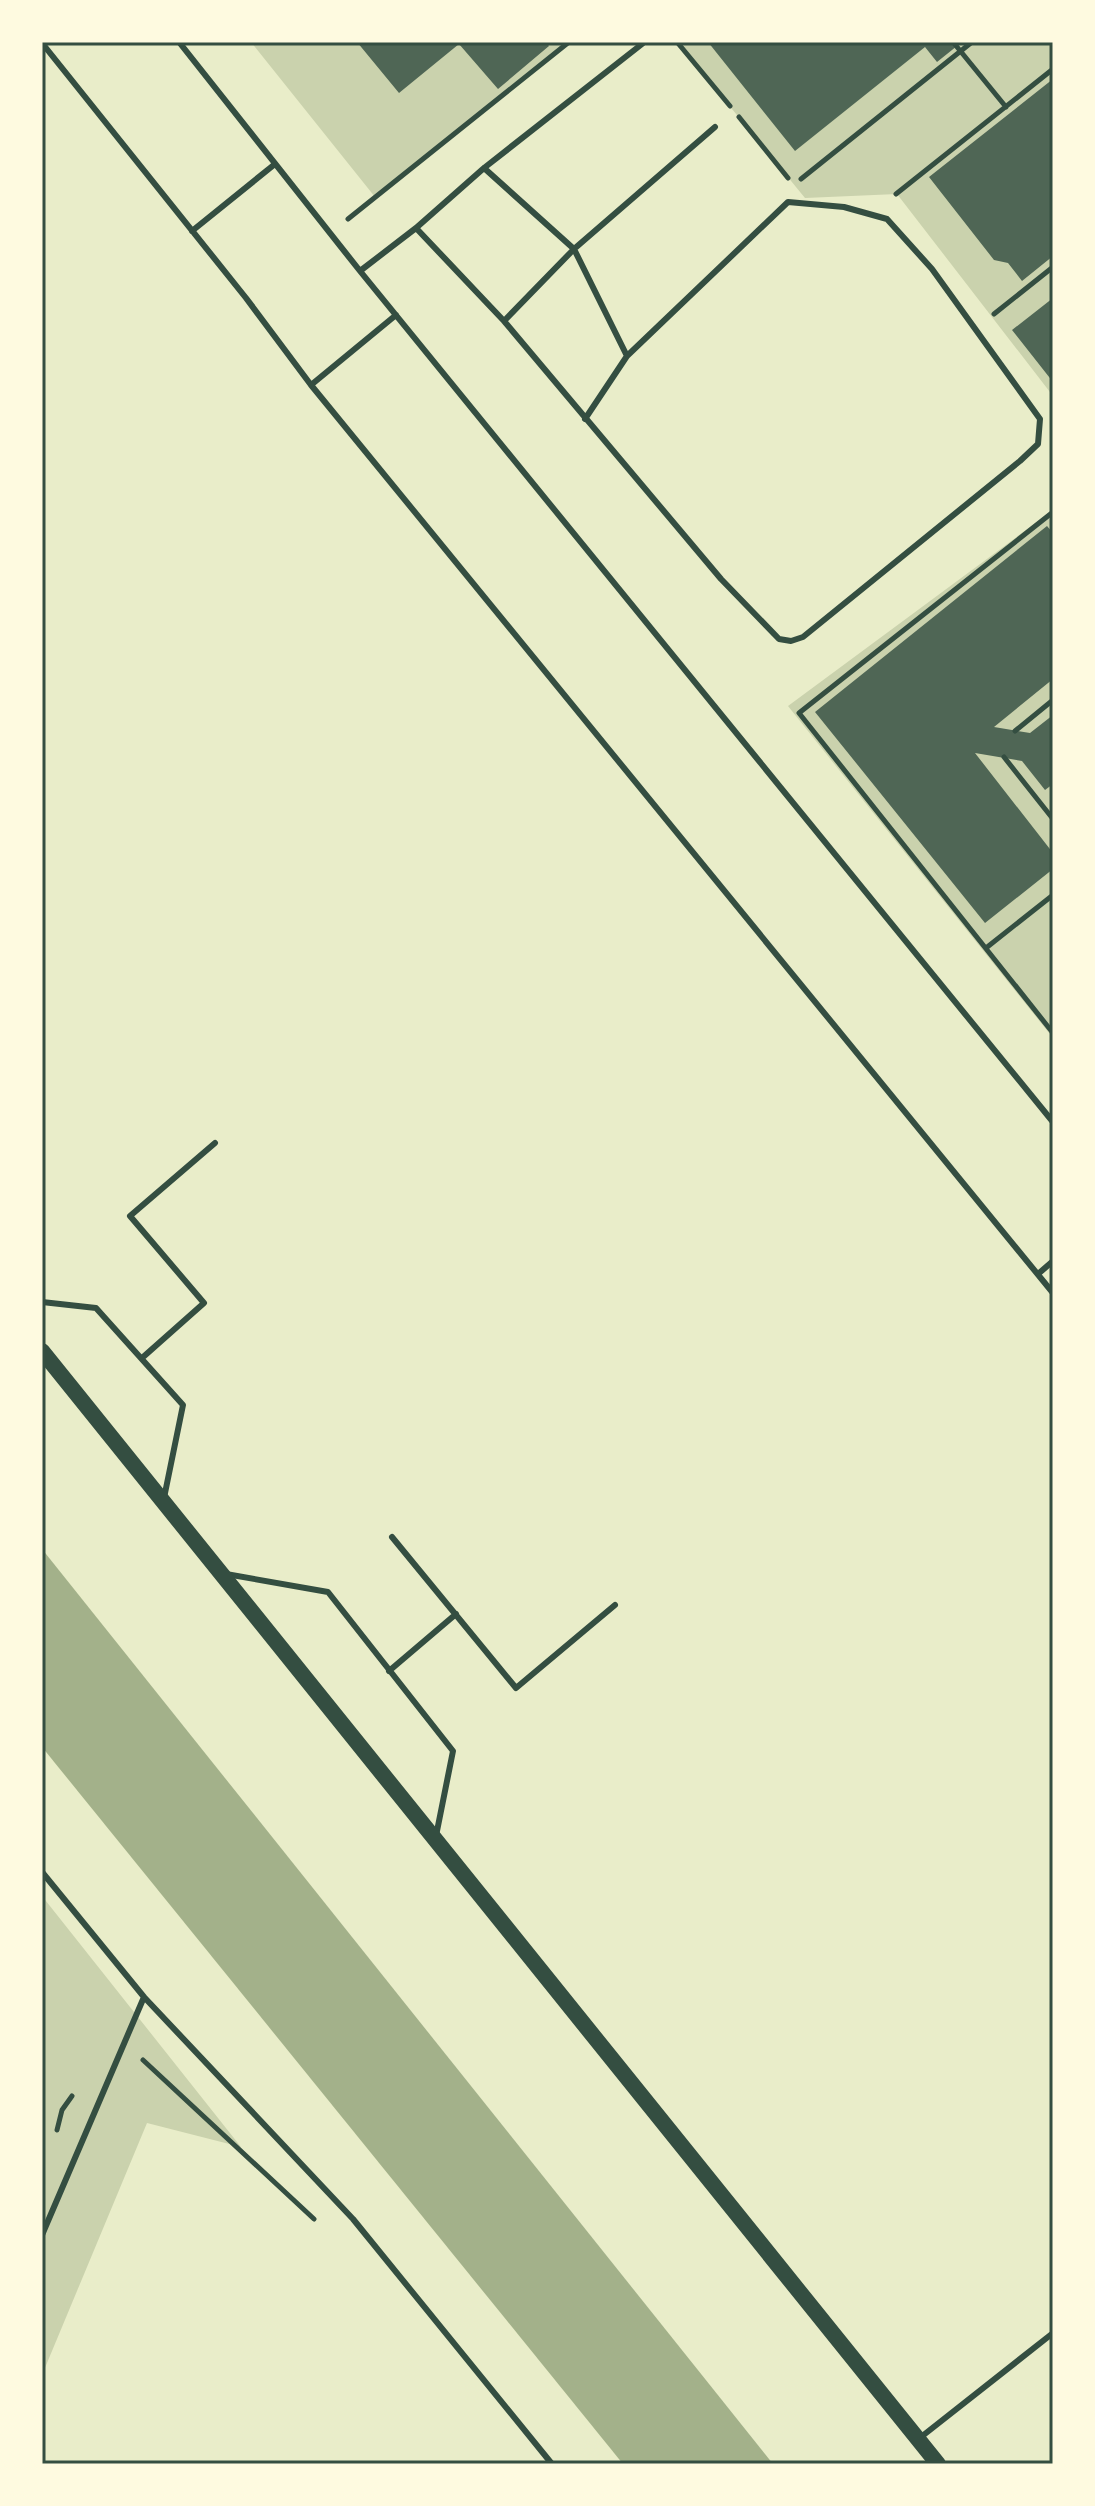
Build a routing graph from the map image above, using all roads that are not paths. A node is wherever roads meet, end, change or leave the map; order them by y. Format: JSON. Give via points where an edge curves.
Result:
{"nodes":[{"id":1,"x":179,"y":42,"type":"edge"},
{"id":2,"x":42,"y":43,"type":"edge"},
{"id":3,"x":642,"y":44,"type":"edge"},
{"id":4,"x":715,"y":127,"type":"dead end"},
{"id":5,"x":275,"y":164,"type":"junction"},
{"id":6,"x":484,"y":168,"type":"junction"},
{"id":7,"x":416,"y":228,"type":"junction"},
{"id":8,"x":192,"y":231,"type":"junction"},
{"id":9,"x":574,"y":249,"type":"junction"},
{"id":10,"x":360,"y":271,"type":"junction"},
{"id":11,"x":396,"y":315,"type":"junction"},
{"id":12,"x":504,"y":321,"type":"junction"},
{"id":13,"x":627,"y":356,"type":"junction"},
{"id":14,"x":311,"y":385,"type":"junction"},
{"id":15,"x":585,"y":419,"type":"junction"},
{"id":16,"x":1053,"y":1122,"type":"edge"},
{"id":17,"x":215,"y":1143,"type":"dead end"},
{"id":18,"x":1053,"y":1261,"type":"edge"},
{"id":19,"x":1038,"y":1274,"type":"junction"},
{"id":20,"x":1053,"y":1293,"type":"edge"},
{"id":21,"x":42,"y":1302,"type":"edge"},
{"id":22,"x":42,"y":1351,"type":"edge"},
{"id":23,"x":142,"y":1358,"type":"junction"},
{"id":24,"x":163,"y":1502,"type":"junction"},
{"id":25,"x":392,"y":1537,"type":"dead end"},
{"id":26,"x":220,"y":1572,"type":"junction"},
{"id":27,"x":615,"y":1605,"type":"dead end"},
{"id":28,"x":456,"y":1614,"type":"junction"},
{"id":29,"x":389,"y":1671,"type":"junction"},
{"id":30,"x":436,"y":1840,"type":"junction"},
{"id":31,"x":42,"y":1872,"type":"edge"},
{"id":32,"x":144,"y":1997,"type":"junction"},
{"id":33,"x":42,"y":2235,"type":"edge"},
{"id":34,"x":1053,"y":2333,"type":"edge"},
{"id":35,"x":918,"y":2439,"type":"junction"},
{"id":36,"x":552,"y":2464,"type":"edge"},
{"id":37,"x":938,"y":2464,"type":"edge"}],
"edges":[{"from":1,"to":5,"type":"lane"},
{"from":2,"to":8,"type":"lane"},
{"from":3,"to":6,"type":"lane"},
{"from":4,"to":9,"type":"lane"},
{"from":5,"to":8,"type":"lane"},
{"from":5,"to":10,"type":"lane"},
{"from":6,"to":7,"type":"lane"},
{"from":6,"to":9,"type":"lane"},
{"from":7,"to":10,"type":"lane"},
{"from":7,"to":12,"type":"lane"},
{"from":8,"to":14,"type":"lane"},
{"from":9,"to":12,"type":"lane"},
{"from":9,"to":13,"type":"lane"},
{"from":10,"to":11,"type":"lane"},
{"from":11,"to":14,"type":"lane"},
{"from":11,"to":16,"type":"lane"},
{"from":12,"to":15,"type":"lane"},
{"from":13,"to":15,"type":"lane"},
{"from":13,"to":15,"type":"lane","via":[[788,202],[844,207],[887,219],[932,269],[1040,419],[1038,444],[803,637],[791,641],[779,639],[721,579]]},
{"from":14,"to":19,"type":"lane"},
{"from":17,"to":23,"type":"lane","via":[[130,1216],[204,1303]]},
{"from":18,"to":19,"type":"lane"},
{"from":19,"to":20,"type":"lane"},
{"from":21,"to":23,"type":"lane","via":[[96,1308]]},
{"from":22,"to":24,"type":"main road"},
{"from":23,"to":24,"type":"lane","via":[[183,1405]]},
{"from":24,"to":26,"type":"main road"},
{"from":25,"to":28,"type":"lane"},
{"from":26,"to":29,"type":"lane","via":[[328,1592]]},
{"from":26,"to":30,"type":"main road"},
{"from":27,"to":28,"type":"lane","via":[[516,1688]]},
{"from":28,"to":29,"type":"lane"},
{"from":29,"to":30,"type":"lane","via":[[453,1751]]},
{"from":30,"to":35,"type":"main road"},
{"from":31,"to":32,"type":"lane"},
{"from":32,"to":33,"type":"lane"},
{"from":32,"to":36,"type":"lane","via":[[353,2219]]},
{"from":34,"to":35,"type":"lane"},
{"from":35,"to":37,"type":"main road"}]}
